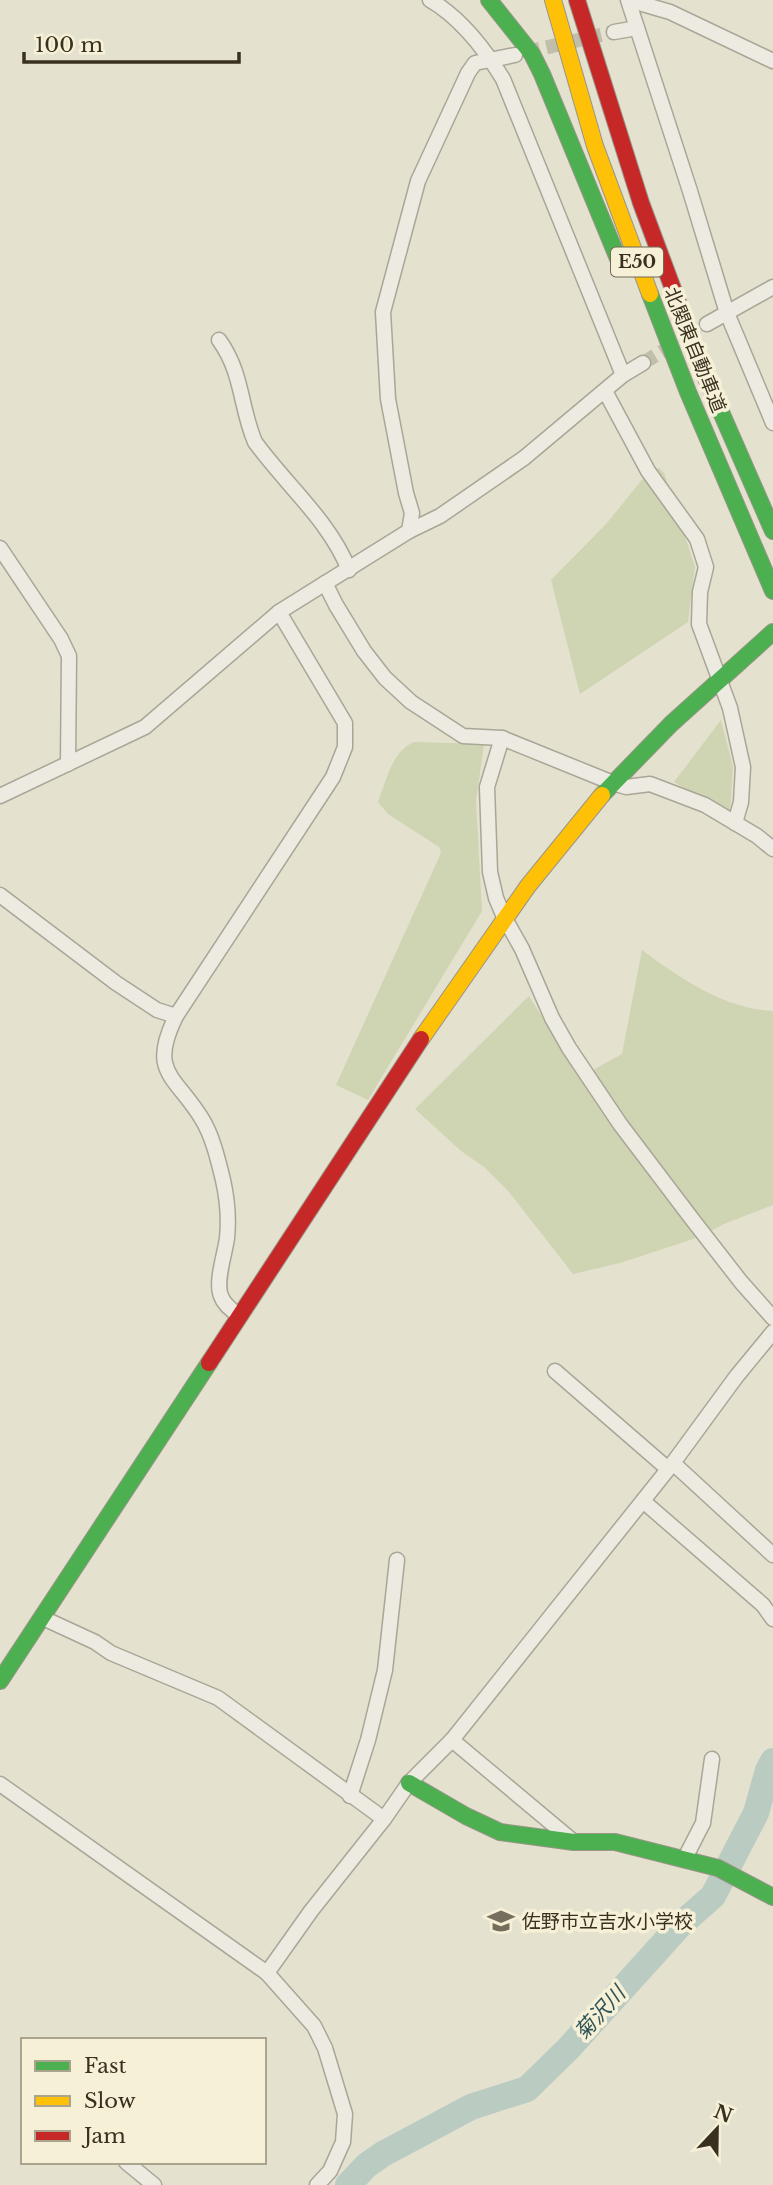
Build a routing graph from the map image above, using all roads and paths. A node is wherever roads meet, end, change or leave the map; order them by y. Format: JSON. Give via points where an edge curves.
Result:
{"nodes":[{"id":1,"x":430,"y":0,"type":"edge"},
{"id":2,"x":489,"y":0,"type":"edge"},
{"id":3,"x":553,"y":0,"type":"edge"},
{"id":4,"x":578,"y":0,"type":"edge"},
{"id":5,"x":591,"y":0,"type":"edge"},
{"id":6,"x":628,"y":0,"type":"edge"},
{"id":7,"x":637,"y":28,"type":"junction"},
{"id":8,"x":614,"y":32,"type":"tunnel mouth"},
{"id":9,"x":514,"y":55,"type":"tunnel mouth"},
{"id":10,"x":491,"y":60,"type":"junction"},
{"id":11,"x":773,"y":61,"type":"edge"},
{"id":12,"x":648,"y":222,"type":"junction"},
{"id":13,"x":628,"y":285,"type":"dead end"},
{"id":14,"x":773,"y":287,"type":"edge"},
{"id":15,"x":639,"y":310,"type":"dead end"},
{"id":16,"x":727,"y":313,"type":"junction"},
{"id":17,"x":707,"y":324,"type":"dead end"},
{"id":18,"x":219,"y":340,"type":"dead end"},
{"id":19,"x":643,"y":363,"type":"tunnel mouth"},
{"id":20,"x":623,"y":375,"type":"junction"},
{"id":21,"x":605,"y":391,"type":"junction"},
{"id":22,"x":773,"y":423,"type":"edge"},
{"id":23,"x":741,"y":517,"type":"junction"},
{"id":24,"x":409,"y":531,"type":"junction"},
{"id":25,"x":773,"y":531,"type":"edge"},
{"id":26,"x":0,"y":548,"type":"edge"},
{"id":27,"x":349,"y":570,"type":"junction"},
{"id":28,"x":325,"y":583,"type":"junction"},
{"id":29,"x":771,"y":587,"type":"edge"},
{"id":30,"x":279,"y":612,"type":"junction"},
{"id":31,"x":773,"y":632,"type":"edge"},
{"id":32,"x":720,"y":678,"type":"junction"},
{"id":33,"x":502,"y":738,"type":"junction"},
{"id":34,"x":68,"y":764,"type":"junction"},
{"id":35,"x":613,"y":783,"type":"junction"},
{"id":36,"x":0,"y":796,"type":"edge"},
{"id":37,"x":735,"y":823,"type":"junction"},
{"id":38,"x":773,"y":849,"type":"edge"},
{"id":39,"x":0,"y":895,"type":"edge"},
{"id":40,"x":503,"y":917,"type":"junction"},
{"id":41,"x":176,"y":1016,"type":"junction"},
{"id":42,"x":239,"y":1316,"type":"junction"},
{"id":43,"x":773,"y":1318,"type":"edge"},
{"id":44,"x":770,"y":1341,"type":"edge"},
{"id":45,"x":555,"y":1371,"type":"dead end"},
{"id":46,"x":671,"y":1466,"type":"junction"},
{"id":47,"x":643,"y":1501,"type":"junction"},
{"id":48,"x":773,"y":1555,"type":"edge"},
{"id":49,"x":397,"y":1560,"type":"dead end"},
{"id":50,"x":43,"y":1618,"type":"junction"},
{"id":51,"x":773,"y":1619,"type":"edge"},
{"id":52,"x":0,"y":1681,"type":"edge"},
{"id":53,"x":452,"y":1740,"type":"junction"},
{"id":54,"x":712,"y":1759,"type":"dead end"},
{"id":55,"x":409,"y":1783,"type":"junction"},
{"id":56,"x":0,"y":1784,"type":"edge"},
{"id":57,"x":351,"y":1796,"type":"junction"},
{"id":58,"x":384,"y":1819,"type":"junction"},
{"id":59,"x":574,"y":1842,"type":"junction"},
{"id":60,"x":684,"y":1860,"type":"junction"},
{"id":61,"x":773,"y":1897,"type":"edge"},
{"id":62,"x":267,"y":1973,"type":"junction"},
{"id":63,"x":128,"y":2164,"type":"edge"},
{"id":64,"x":154,"y":2185,"type":"edge"},
{"id":65,"x":317,"y":2185,"type":"edge"}],
"edges":[{"from":1,"to":10,"type":"street","via":[[453,15]]},
{"from":2,"to":13,"type":"main road","via":[[542,74]]},
{"from":3,"to":23,"type":"main road","name":"北関東自動車道","number":"E50","via":[[595,146],[664,331]]},
{"from":4,"to":12,"type":"main road","name":"北関東自動車道","number":"E50"},
{"from":5,"to":12,"type":"main road","via":[[628,125]]},
{"from":6,"to":7,"type":"street"},
{"from":6,"to":11,"type":"street","via":[[670,12]]},
{"from":7,"to":8,"type":"street"},
{"from":7,"to":16,"type":"street"},
{"from":9,"to":10,"type":"street"},
{"from":10,"to":20,"type":"street","via":[[503,79]]},
{"from":10,"to":24,"type":"street","via":[[475,63],[468,74],[418,181],[383,312],[388,399],[412,513]]},
{"from":12,"to":25,"type":"main road","name":"北関東自動車道","number":"E50","via":[[709,384]]},
{"from":14,"to":16,"type":"street"},
{"from":15,"to":23,"type":"main road","via":[[676,397]]},
{"from":16,"to":17,"type":"street"},
{"from":16,"to":22,"type":"street"},
{"from":18,"to":27,"type":"street","via":[[234,367],[255,442],[328,530]]},
{"from":19,"to":20,"type":"street"},
{"from":20,"to":21,"type":"street"},
{"from":21,"to":24,"type":"street","via":[[524,458],[440,516]]},
{"from":21,"to":32,"type":"street","via":[[648,471],[697,539],[706,567],[699,624]]},
{"from":23,"to":29,"type":"main road","name":"北関東自動車道","number":"E50"},
{"from":24,"to":27,"type":"street"},
{"from":26,"to":34,"type":"street","via":[[69,656]]},
{"from":27,"to":28,"type":"street"},
{"from":28,"to":30,"type":"street"},
{"from":28,"to":33,"type":"street","via":[[384,678],[411,702],[463,736]]},
{"from":30,"to":34,"type":"street","via":[[145,727]]},
{"from":30,"to":41,"type":"street","via":[[345,723],[345,747],[333,777]]},
{"from":31,"to":32,"type":"main road"},
{"from":32,"to":35,"type":"main road"},
{"from":32,"to":37,"type":"street","via":[[743,767]]},
{"from":33,"to":35,"type":"street"},
{"from":33,"to":40,"type":"street","via":[[487,787],[490,872]]},
{"from":34,"to":36,"type":"street"},
{"from":35,"to":37,"type":"street","via":[[626,787],[650,784],[705,805]]},
{"from":35,"to":40,"type":"main road"},
{"from":37,"to":38,"type":"street"},
{"from":39,"to":41,"type":"street","via":[[116,983],[157,1010]]},
{"from":40,"to":42,"type":"main road"},
{"from":40,"to":43,"type":"street","via":[[552,1018],[620,1124]]},
{"from":41,"to":42,"type":"street","via":[[165,1043],[164,1065],[202,1119],[215,1150],[228,1211],[219,1290],[225,1304]]},
{"from":42,"to":50,"type":"main road"},
{"from":44,"to":46,"type":"street","via":[[737,1377]]},
{"from":45,"to":46,"type":"street"},
{"from":46,"to":47,"type":"street"},
{"from":46,"to":48,"type":"street"},
{"from":47,"to":51,"type":"street","via":[[763,1605]]},
{"from":47,"to":53,"type":"street"},
{"from":49,"to":57,"type":"street","via":[[385,1670]]},
{"from":50,"to":52,"type":"main road"},
{"from":50,"to":57,"type":"street","via":[[111,1653],[218,1698]]},
{"from":53,"to":55,"type":"street"},
{"from":53,"to":59,"type":"street"},
{"from":54,"to":60,"type":"street","via":[[703,1823]]},
{"from":55,"to":58,"type":"street"},
{"from":55,"to":59,"type":"main road","via":[[500,1832]]},
{"from":56,"to":62,"type":"street"},
{"from":57,"to":58,"type":"street"},
{"from":58,"to":62,"type":"street"},
{"from":59,"to":60,"type":"main road","via":[[615,1842]]},
{"from":60,"to":61,"type":"main road","via":[[718,1868]]},
{"from":62,"to":65,"type":"street","via":[[314,2026],[342,2100],[343,2142],[330,2171]]},
{"from":63,"to":64,"type":"street"}]}
